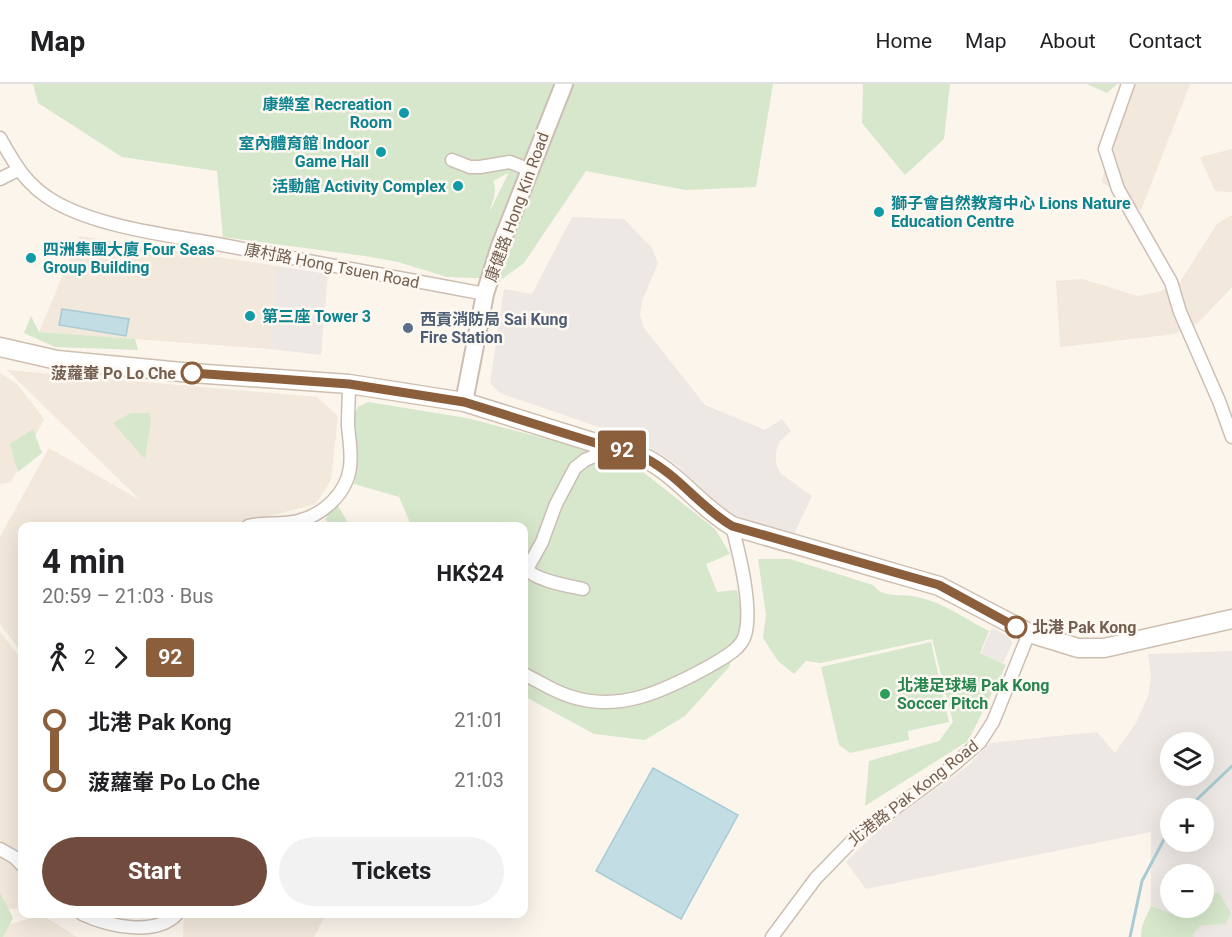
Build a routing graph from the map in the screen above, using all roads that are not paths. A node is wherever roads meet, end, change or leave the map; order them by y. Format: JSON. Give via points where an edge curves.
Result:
{"nodes":[{"id":1,"x":564,"y":84,"type":"edge"},
{"id":2,"x":1128,"y":84,"type":"edge"},
{"id":3,"x":0,"y":138,"type":"edge"},
{"id":4,"x":452,"y":160,"type":"dead end"},
{"id":5,"x":18,"y":170,"type":"junction"},
{"id":6,"x":530,"y":170,"type":"junction"},
{"id":7,"x":0,"y":179,"type":"edge"},
{"id":8,"x":485,"y":294,"type":"junction"},
{"id":9,"x":0,"y":347,"type":"edge"},
{"id":10,"x":349,"y":384,"type":"junction"},
{"id":11,"x":464,"y":402,"type":"junction"},
{"id":12,"x":1232,"y":437,"type":"edge"},
{"id":13,"x":613,"y":448,"type":"junction"},
{"id":14,"x":306,"y":522,"type":"edge"},
{"id":15,"x":732,"y":526,"type":"junction"},
{"id":16,"x":528,"y":567,"type":"edge"},
{"id":17,"x":528,"y":571,"type":"edge"},
{"id":18,"x":583,"y":589,"type":"dead end"},
{"id":19,"x":1232,"y":619,"type":"edge"},
{"id":20,"x":1029,"y":633,"type":"junction"},
{"id":21,"x":528,"y":676,"type":"edge"},
{"id":22,"x":0,"y":849,"type":"edge"},
{"id":23,"x":18,"y":861,"type":"edge"},
{"id":24,"x":93,"y":918,"type":"edge"},
{"id":25,"x":174,"y":918,"type":"edge"},
{"id":26,"x":772,"y":937,"type":"edge"}],
"edges":[{"from":1,"to":6,"type":"street","name":"康健路 Hong Kin Road"},
{"from":2,"to":12,"type":"street","via":[[1105,149],[1118,189],[1171,282]]},
{"from":3,"to":5,"type":"street","name":"康村路 Hong Tsuen Road"},
{"from":4,"to":6,"type":"street","via":[[480,168],[510,162]]},
{"from":5,"to":7,"type":"street"},
{"from":5,"to":8,"type":"street","name":"康村路 Hong Tsuen Road","via":[[42,193],[81,215],[141,230]]},
{"from":6,"to":8,"type":"street","name":"康健路 Hong Kin Road"},
{"from":8,"to":11,"type":"street","name":"康健路 Hong Kin Road"},
{"from":9,"to":10,"type":"main road","via":[[57,360]]},
{"from":10,"to":11,"type":"main road"},
{"from":10,"to":14,"type":"street","via":[[350,468],[345,484],[335,499]]},
{"from":11,"to":13,"type":"main road"},
{"from":13,"to":15,"type":"main road","via":[[665,469],[706,509]]},
{"from":13,"to":16,"type":"street","via":[[575,468]]},
{"from":15,"to":20,"type":"main road","via":[[939,585]]},
{"from":15,"to":21,"type":"street","via":[[745,583],[745,635],[740,645],[726,656],[681,682],[640,699],[609,703],[567,696]]},
{"from":17,"to":18,"type":"street"},
{"from":19,"to":20,"type":"main road","via":[[1104,648],[1078,648]]},
{"from":20,"to":26,"type":"street","name":"北港路 Pak Kong Road","via":[[993,722],[980,742],[856,837],[816,878]]},
{"from":22,"to":23,"type":"street"},
{"from":24,"to":25,"type":"street","via":[[125,929],[143,929]]}]}
